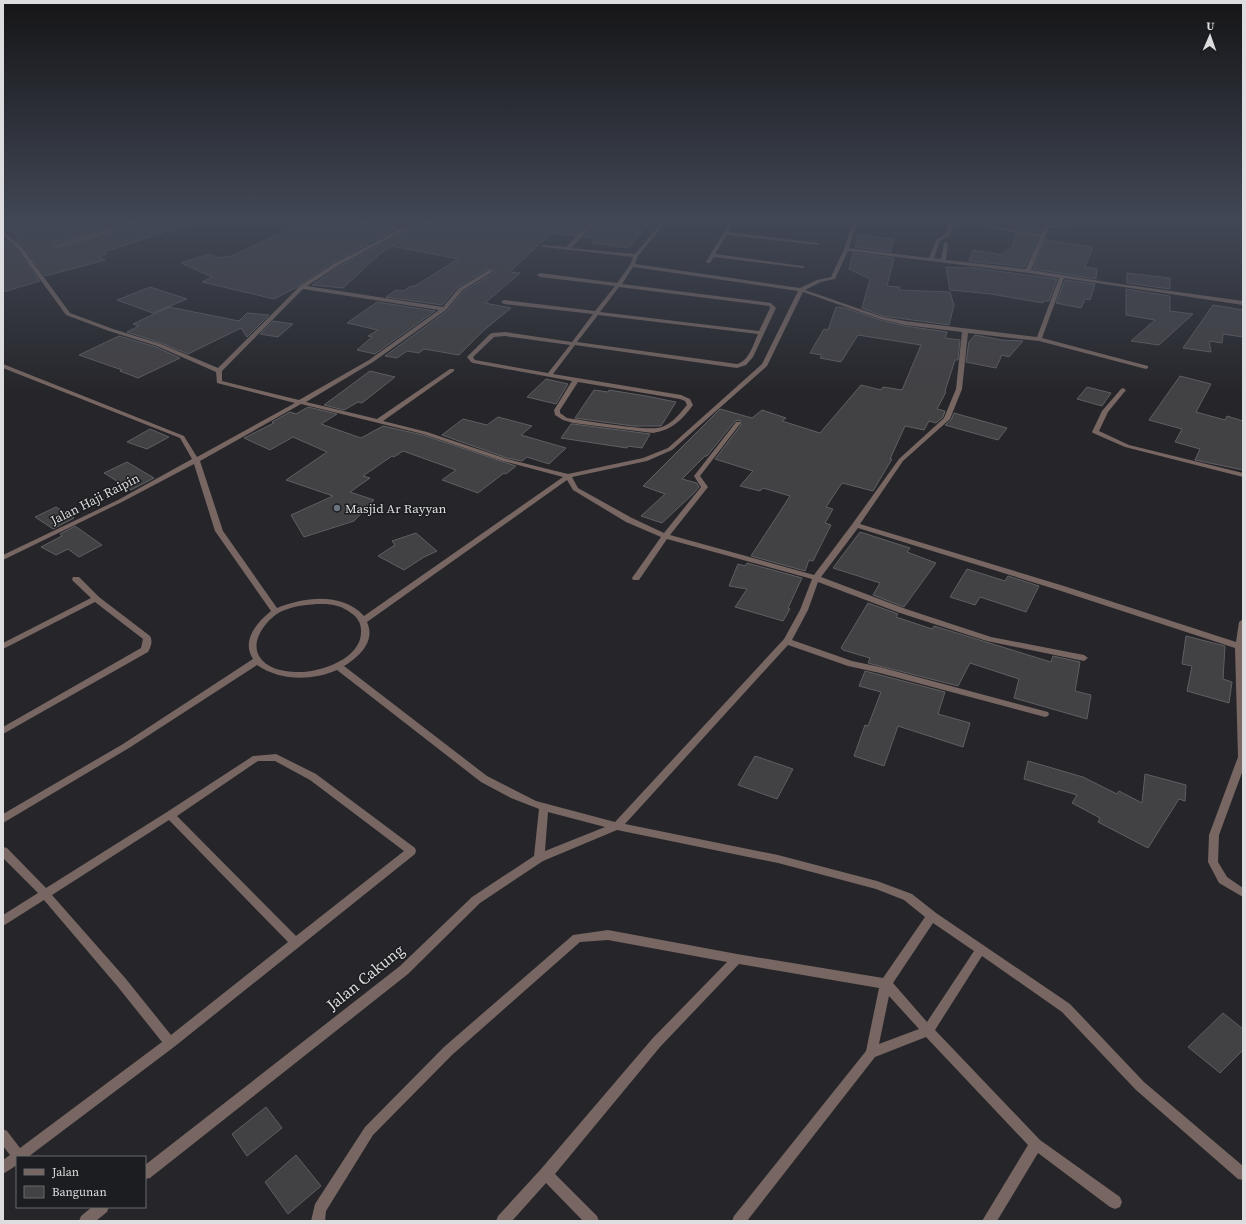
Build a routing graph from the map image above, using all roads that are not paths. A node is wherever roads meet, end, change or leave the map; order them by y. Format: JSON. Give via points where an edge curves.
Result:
{"nodes":[{"id":1,"x":43,"y":279,"type":"edge"},
{"id":2,"x":313,"y":279,"type":"edge"},
{"id":3,"x":477,"y":279,"type":"edge"},
{"id":4,"x":576,"y":279,"type":"edge"},
{"id":5,"x":622,"y":279,"type":"edge"},
{"id":6,"x":727,"y":279,"type":"edge"},
{"id":7,"x":828,"y":279,"type":"edge"},
{"id":8,"x":1061,"y":279,"type":"edge"},
{"id":9,"x":1077,"y":279,"type":"edge"},
{"id":10,"x":619,"y":284,"type":"junction"},
{"id":11,"x":302,"y":286,"type":"junction"},
{"id":12,"x":801,"y":290,"type":"junction"},
{"id":13,"x":504,"y":302,"type":"dead end"},
{"id":14,"x":1243,"y":303,"type":"edge"},
{"id":15,"x":444,"y":309,"type":"junction"},
{"id":16,"x":597,"y":313,"type":"junction"},
{"id":17,"x":965,"y":331,"type":"junction"},
{"id":18,"x":761,"y":333,"type":"junction"},
{"id":19,"x":1039,"y":339,"type":"junction"},
{"id":20,"x":572,"y":343,"type":"junction"},
{"id":21,"x":3,"y":366,"type":"edge"},
{"id":22,"x":1146,"y":367,"type":"dead end"},
{"id":23,"x":452,"y":370,"type":"dead end"},
{"id":24,"x":219,"y":371,"type":"junction"},
{"id":25,"x":550,"y":374,"type":"junction"},
{"id":26,"x":576,"y":380,"type":"junction"},
{"id":27,"x":1123,"y":390,"type":"dead end"},
{"id":28,"x":300,"y":402,"type":"junction"},
{"id":29,"x":379,"y":421,"type":"junction"},
{"id":30,"x":738,"y":423,"type":"dead end"},
{"id":31,"x":196,"y":460,"type":"junction"},
{"id":32,"x":1243,"y":475,"type":"edge"},
{"id":33,"x":568,"y":476,"type":"junction"},
{"id":34,"x":856,"y":525,"type":"junction"},
{"id":35,"x":665,"y":536,"type":"junction"},
{"id":36,"x":3,"y":558,"type":"edge"},
{"id":37,"x":636,"y":578,"type":"dead end"},
{"id":38,"x":816,"y":578,"type":"junction"},
{"id":39,"x":76,"y":579,"type":"dead end"},
{"id":40,"x":96,"y":599,"type":"junction"},
{"id":41,"x":276,"y":612,"type":"junction"},
{"id":42,"x":364,"y":620,"type":"junction"},
{"id":43,"x":1243,"y":622,"type":"edge"},
{"id":44,"x":787,"y":641,"type":"junction"},
{"id":45,"x":3,"y":646,"type":"edge"},
{"id":46,"x":1239,"y":646,"type":"junction"},
{"id":47,"x":1084,"y":658,"type":"dead end"},
{"id":48,"x":257,"y":661,"type":"junction"},
{"id":49,"x":338,"y":666,"type":"junction"},
{"id":50,"x":1045,"y":714,"type":"dead end"},
{"id":51,"x":3,"y":731,"type":"edge"},
{"id":52,"x":1242,"y":739,"type":"edge"},
{"id":53,"x":544,"y":807,"type":"junction"},
{"id":54,"x":170,"y":815,"type":"junction"},
{"id":55,"x":3,"y":820,"type":"edge"},
{"id":56,"x":617,"y":826,"type":"junction"},
{"id":57,"x":3,"y":851,"type":"edge"},
{"id":58,"x":539,"y":858,"type":"junction"},
{"id":59,"x":1243,"y":893,"type":"edge"},
{"id":60,"x":45,"y":894,"type":"junction"},
{"id":61,"x":932,"y":916,"type":"junction"},
{"id":62,"x":3,"y":921,"type":"edge"},
{"id":63,"x":296,"y":943,"type":"junction"},
{"id":64,"x":980,"y":950,"type":"junction"},
{"id":65,"x":737,"y":959,"type":"junction"},
{"id":66,"x":886,"y":984,"type":"junction"},
{"id":67,"x":928,"y":1031,"type":"junction"},
{"id":68,"x":170,"y":1043,"type":"junction"},
{"id":69,"x":871,"y":1053,"type":"junction"},
{"id":70,"x":3,"y":1135,"type":"edge"},
{"id":71,"x":1036,"y":1144,"type":"junction"},
{"id":72,"x":18,"y":1156,"type":"joint"},
{"id":73,"x":16,"y":1158,"type":"edge"},
{"id":74,"x":3,"y":1168,"type":"edge"},
{"id":75,"x":146,"y":1172,"type":"edge"},
{"id":76,"x":546,"y":1174,"type":"junction"},
{"id":77,"x":1243,"y":1174,"type":"edge"},
{"id":78,"x":1115,"y":1202,"type":"dead end"},
{"id":79,"x":101,"y":1208,"type":"edge"},
{"id":80,"x":86,"y":1221,"type":"edge"},
{"id":81,"x":318,"y":1221,"type":"edge"},
{"id":82,"x":503,"y":1221,"type":"edge"},
{"id":83,"x":592,"y":1221,"type":"edge"},
{"id":84,"x":739,"y":1221,"type":"edge"},
{"id":85,"x":989,"y":1221,"type":"edge"}],
"edges":[{"from":1,"to":24,"type":"street","via":[[68,314],[159,345]]},
{"from":2,"to":11,"type":"street"},
{"from":3,"to":15,"type":"street","name":"Jalan Haji Raipin","via":[[461,289]]},
{"from":4,"to":10,"type":"street"},
{"from":5,"to":10,"type":"street"},
{"from":6,"to":12,"type":"street"},
{"from":7,"to":12,"type":"street"},
{"from":8,"to":19,"type":"street"},
{"from":9,"to":14,"type":"street"},
{"from":10,"to":16,"type":"street"},
{"from":10,"to":18,"type":"street","via":[[771,305],[773,308]]},
{"from":11,"to":15,"type":"street"},
{"from":11,"to":24,"type":"street"},
{"from":12,"to":17,"type":"street","via":[[882,318]]},
{"from":12,"to":33,"type":"street","via":[[765,365],[670,449],[645,460]]},
{"from":13,"to":16,"type":"street"},
{"from":15,"to":28,"type":"street","name":"Jalan Haji Raipin","via":[[371,361]]},
{"from":16,"to":18,"type":"street"},
{"from":16,"to":20,"type":"street"},
{"from":17,"to":19,"type":"street"},
{"from":17,"to":34,"type":"street","via":[[959,389],[947,419],[900,460]]},
{"from":18,"to":20,"type":"street","via":[[750,358],[737,366]]},
{"from":19,"to":22,"type":"street"},
{"from":20,"to":25,"type":"street"},
{"from":20,"to":25,"type":"street","via":[[498,334],[492,335],[470,357],[473,361]]},
{"from":21,"to":31,"type":"street","via":[[182,437]]},
{"from":23,"to":29,"type":"street"},
{"from":24,"to":28,"type":"street","via":[[219,382]]},
{"from":25,"to":26,"type":"street"},
{"from":26,"to":26,"type":"street","via":[[557,410],[561,417],[573,421],[653,431],[664,430],[690,405],[688,400],[681,397]]},
{"from":27,"to":32,"type":"street","via":[[1105,411],[1095,432],[1127,446]]},
{"from":28,"to":29,"type":"street"},
{"from":28,"to":31,"type":"street","name":"Jalan Haji Raipin"},
{"from":29,"to":33,"type":"street","via":[[425,433],[505,460]]},
{"from":30,"to":35,"type":"street","via":[[697,476],[705,487]]},
{"from":31,"to":36,"type":"street","name":"Jalan Haji Raipin","via":[[120,501]]},
{"from":31,"to":41,"type":"street","via":[[219,531]]},
{"from":33,"to":35,"type":"street","via":[[575,489],[629,520]]},
{"from":33,"to":42,"type":"street"},
{"from":34,"to":38,"type":"street"},
{"from":34,"to":46,"type":"street"},
{"from":35,"to":37,"type":"street"},
{"from":35,"to":38,"type":"street"},
{"from":38,"to":44,"type":"street","via":[[804,610]]},
{"from":38,"to":47,"type":"street","via":[[903,611],[990,639]]},
{"from":39,"to":40,"type":"street"},
{"from":40,"to":45,"type":"street"},
{"from":40,"to":51,"type":"street","via":[[147,638],[145,650]]},
{"from":41,"to":42,"type":"street","via":[[307,602],[331,602],[352,608]]},
{"from":41,"to":48,"type":"street","via":[[254,634],[251,648]]},
{"from":42,"to":49,"type":"street","via":[[366,635],[357,652]]},
{"from":43,"to":46,"type":"street"},
{"from":44,"to":50,"type":"street","via":[[851,664]]},
{"from":44,"to":56,"type":"street"},
{"from":46,"to":52,"type":"street"},
{"from":48,"to":49,"type":"street","via":[[271,671],[292,675],[316,673]]},
{"from":48,"to":55,"type":"street","via":[[126,746]]},
{"from":49,"to":53,"type":"street","via":[[484,779],[514,796]]},
{"from":52,"to":59,"type":"street","via":[[1243,757],[1214,836],[1213,862],[1223,880]]},
{"from":53,"to":56,"type":"street"},
{"from":53,"to":58,"type":"street"},
{"from":54,"to":60,"type":"street"},
{"from":54,"to":63,"type":"street"},
{"from":54,"to":63,"type":"street","via":[[256,758],[276,757],[313,777],[411,851]]},
{"from":56,"to":58,"type":"street","name":"Jalan Cakung"},
{"from":56,"to":61,"type":"street","via":[[778,859],[877,885],[908,897]]},
{"from":57,"to":60,"type":"street"},
{"from":58,"to":75,"type":"street","name":"Jalan Cakung","via":[[476,900],[404,970]]},
{"from":60,"to":62,"type":"street"},
{"from":60,"to":68,"type":"street"},
{"from":61,"to":64,"type":"street"},
{"from":61,"to":66,"type":"street"},
{"from":63,"to":68,"type":"street"},
{"from":64,"to":67,"type":"street"},
{"from":64,"to":77,"type":"street","via":[[1066,1008],[1140,1086]]},
{"from":65,"to":66,"type":"street"},
{"from":65,"to":76,"type":"street","via":[[656,1043]]},
{"from":65,"to":81,"type":"street","via":[[608,935],[577,938],[448,1051],[369,1131],[320,1209]]},
{"from":66,"to":67,"type":"street"},
{"from":66,"to":69,"type":"street"},
{"from":67,"to":69,"type":"street"},
{"from":67,"to":71,"type":"street"},
{"from":68,"to":72,"type":"street"},
{"from":69,"to":84,"type":"street"},
{"from":70,"to":72,"type":"street"},
{"from":71,"to":78,"type":"street"},
{"from":71,"to":85,"type":"street"},
{"from":73,"to":74,"type":"street"},
{"from":76,"to":82,"type":"street"},
{"from":76,"to":83,"type":"street"},
{"from":79,"to":80,"type":"street"}]}
